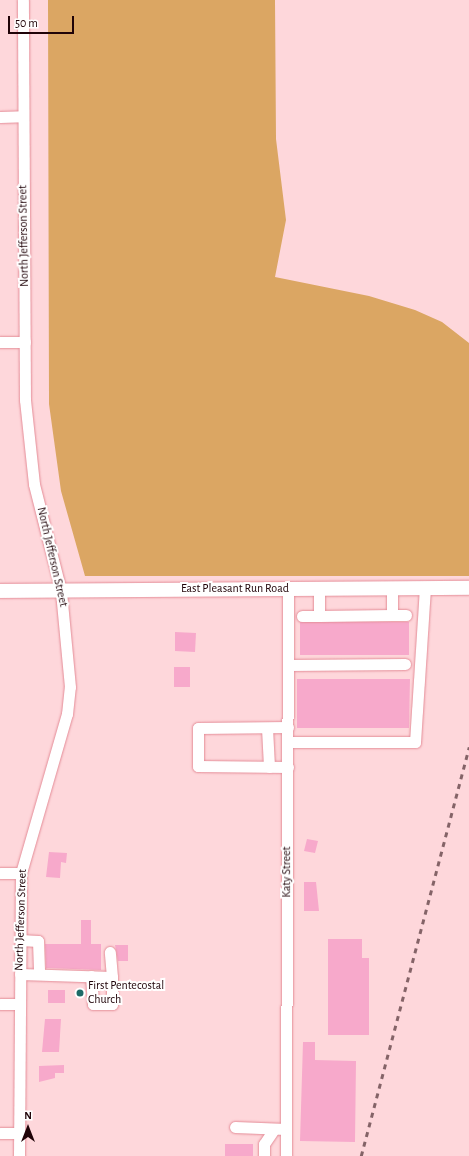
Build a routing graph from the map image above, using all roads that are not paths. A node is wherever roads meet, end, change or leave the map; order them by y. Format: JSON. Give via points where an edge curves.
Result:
{"nodes":[{"id":1,"x":22,"y":0,"type":"edge"},
{"id":2,"x":23,"y":116,"type":"junction"},
{"id":3,"x":0,"y":117,"type":"edge"},
{"id":4,"x":0,"y":342,"type":"edge"},
{"id":5,"x":25,"y":342,"type":"junction"},
{"id":6,"x":392,"y":588,"type":"junction"},
{"id":7,"x":424,"y":588,"type":"junction"},
{"id":8,"x":469,"y":588,"type":"edge"},
{"id":9,"x":288,"y":589,"type":"junction"},
{"id":10,"x":319,"y":589,"type":"junction"},
{"id":11,"x":0,"y":591,"type":"edge"},
{"id":12,"x":61,"y":591,"type":"junction"},
{"id":13,"x":392,"y":615,"type":"junction"},
{"id":14,"x":406,"y":615,"type":"dead end"},
{"id":15,"x":302,"y":616,"type":"dead end"},
{"id":16,"x":319,"y":616,"type":"junction"},
{"id":17,"x":405,"y":664,"type":"dead end"},
{"id":18,"x":288,"y":665,"type":"junction"},
{"id":19,"x":288,"y":727,"type":"junction"},
{"id":20,"x":267,"y":728,"type":"junction"},
{"id":21,"x":288,"y":742,"type":"junction"},
{"id":22,"x":288,"y":766,"type":"junction"},
{"id":23,"x":268,"y":767,"type":"junction"},
{"id":24,"x":0,"y":873,"type":"edge"},
{"id":25,"x":21,"y":873,"type":"junction"},
{"id":26,"x":20,"y":940,"type":"junction"},
{"id":27,"x":110,"y":952,"type":"dead end"},
{"id":28,"x":20,"y":974,"type":"junction"},
{"id":29,"x":38,"y":974,"type":"junction"},
{"id":30,"x":91,"y":976,"type":"junction"},
{"id":31,"x":112,"y":977,"type":"junction"},
{"id":32,"x":0,"y":1004,"type":"edge"},
{"id":33,"x":20,"y":1004,"type":"junction"},
{"id":34,"x":235,"y":1127,"type":"dead end"},
{"id":35,"x":274,"y":1128,"type":"junction"},
{"id":36,"x":286,"y":1129,"type":"junction"},
{"id":37,"x":0,"y":1133,"type":"edge"},
{"id":38,"x":19,"y":1133,"type":"junction"},
{"id":39,"x":19,"y":1156,"type":"edge"},
{"id":40,"x":264,"y":1156,"type":"edge"},
{"id":41,"x":286,"y":1156,"type":"edge"}],
"edges":[{"from":1,"to":2,"type":"street","name":"North Jefferson Street"},
{"from":2,"to":3,"type":"street"},
{"from":2,"to":5,"type":"street","name":"North Jefferson Street"},
{"from":4,"to":5,"type":"street"},
{"from":5,"to":12,"type":"street","name":"North Jefferson Street","via":[[25,400],[31,461]]},
{"from":6,"to":7,"type":"main road","name":"East Pleasant Run Road"},
{"from":6,"to":10,"type":"main road","name":"East Pleasant Run Road"},
{"from":6,"to":13,"type":"street"},
{"from":7,"to":8,"type":"main road","name":"East Pleasant Run Road"},
{"from":7,"to":21,"type":"street","via":[[415,742]]},
{"from":9,"to":10,"type":"main road","name":"East Pleasant Run Road"},
{"from":9,"to":12,"type":"main road","name":"East Pleasant Run Road"},
{"from":9,"to":18,"type":"street","name":"Katy Street"},
{"from":10,"to":16,"type":"street"},
{"from":11,"to":12,"type":"main road","name":"East Pleasant Run Road"},
{"from":12,"to":25,"type":"street","name":"North Jefferson Street","via":[[70,667],[67,714]]},
{"from":13,"to":14,"type":"street"},
{"from":13,"to":16,"type":"street"},
{"from":15,"to":16,"type":"street"},
{"from":17,"to":18,"type":"street"},
{"from":18,"to":19,"type":"street","name":"Katy Street"},
{"from":19,"to":20,"type":"street"},
{"from":19,"to":21,"type":"street","name":"Katy Street"},
{"from":20,"to":23,"type":"street"},
{"from":20,"to":23,"type":"street","via":[[198,728],[198,766]]},
{"from":21,"to":22,"type":"street","name":"Katy Street"},
{"from":22,"to":23,"type":"street"},
{"from":22,"to":36,"type":"street","name":"Katy Street"},
{"from":24,"to":25,"type":"street"},
{"from":25,"to":26,"type":"street","name":"North Jefferson Street"},
{"from":26,"to":28,"type":"street","name":"North Jefferson Street"},
{"from":26,"to":29,"type":"street","via":[[38,941]]},
{"from":27,"to":31,"type":"street"},
{"from":28,"to":29,"type":"street"},
{"from":28,"to":33,"type":"street","name":"North Jefferson Street"},
{"from":29,"to":30,"type":"street"},
{"from":30,"to":31,"type":"street"},
{"from":30,"to":31,"type":"street","via":[[93,1004],[112,1004]]},
{"from":32,"to":33,"type":"street"},
{"from":33,"to":38,"type":"street","name":"North Jefferson Street"},
{"from":34,"to":35,"type":"street"},
{"from":35,"to":36,"type":"street"},
{"from":35,"to":40,"type":"street","via":[[264,1144]]},
{"from":36,"to":41,"type":"street","name":"Katy Street"},
{"from":37,"to":38,"type":"street"},
{"from":38,"to":39,"type":"street","name":"North Jefferson Street"}]}
